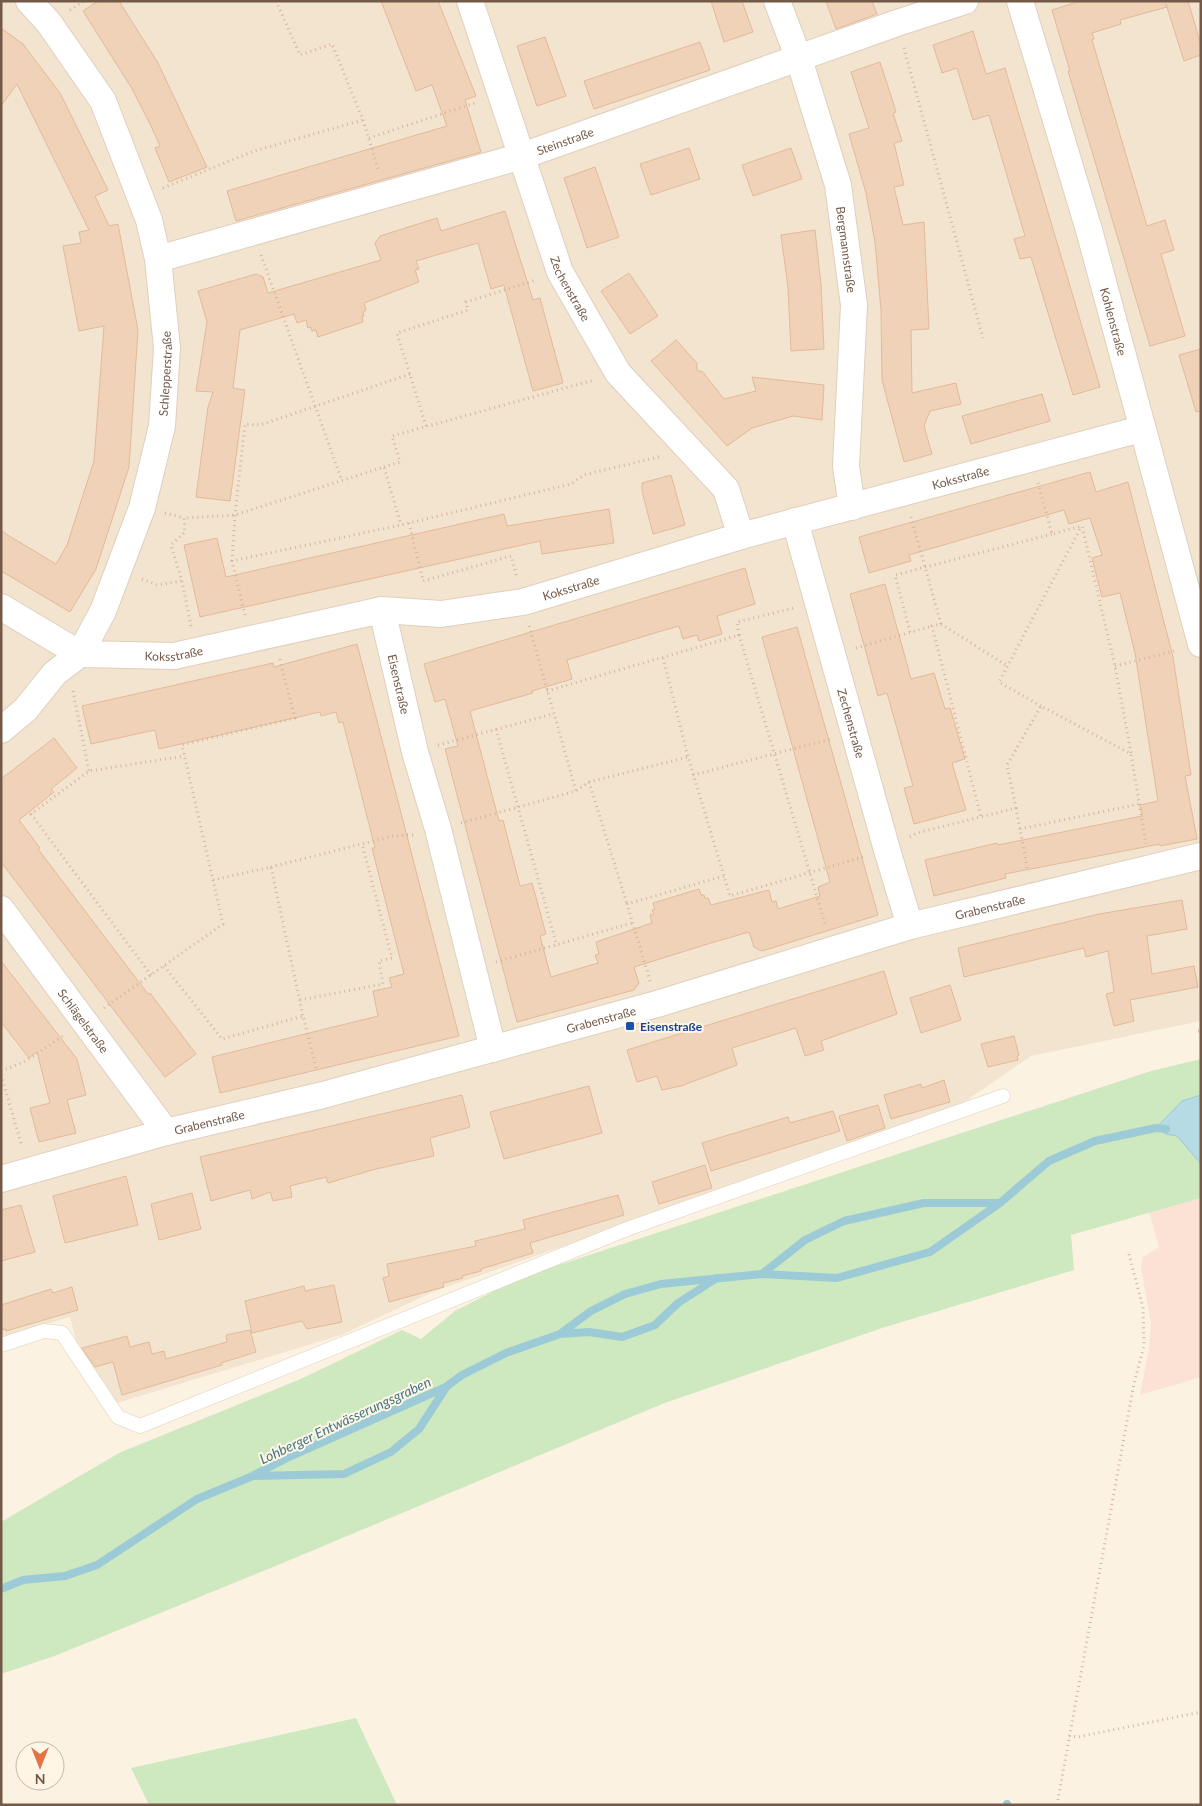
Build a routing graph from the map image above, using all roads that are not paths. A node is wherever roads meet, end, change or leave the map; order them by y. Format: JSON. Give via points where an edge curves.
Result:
{"nodes":[{"id":1,"x":29,"y":1,"type":"edge"},
{"id":2,"x":470,"y":1,"type":"edge"},
{"id":3,"x":777,"y":1,"type":"edge"},
{"id":4,"x":965,"y":1,"type":"edge"},
{"id":5,"x":1020,"y":1,"type":"edge"},
{"id":6,"x":799,"y":59,"type":"junction"},
{"id":7,"x":522,"y":156,"type":"junction"},
{"id":8,"x":158,"y":259,"type":"junction"},
{"id":9,"x":1141,"y":429,"type":"junction"},
{"id":10,"x":852,"y":507,"type":"junction"},
{"id":11,"x":795,"y":521,"type":"junction"},
{"id":12,"x":741,"y":536,"type":"junction"},
{"id":13,"x":1,"y":607,"type":"edge"},
{"id":14,"x":382,"y":610,"type":"junction"},
{"id":15,"x":1192,"y":647,"type":"edge"},
{"id":16,"x":80,"y":654,"type":"junction"},
{"id":17,"x":1,"y":730,"type":"edge"},
{"id":18,"x":1201,"y":856,"type":"edge"},
{"id":19,"x":1,"y":909,"type":"edge"},
{"id":20,"x":910,"y":926,"type":"junction"},
{"id":21,"x":493,"y":1049,"type":"junction"},
{"id":22,"x":1003,"y":1096,"type":"dead end"},
{"id":23,"x":166,"y":1132,"type":"junction"},
{"id":24,"x":1,"y":1179,"type":"edge"},
{"id":25,"x":1,"y":1344,"type":"edge"}],
"edges":[{"from":1,"to":8,"type":"street","name":"Schlepperstraße","via":[[49,23],[103,101],[149,220]]},
{"from":2,"to":7,"type":"street","name":"Zechenstraße"},
{"from":3,"to":6,"type":"street","name":"Bergmannstraße"},
{"from":4,"to":6,"type":"street","name":"Steinstraße"},
{"from":5,"to":9,"type":"street","name":"Kohlenstraße","via":[[1089,230]]},
{"from":6,"to":7,"type":"street","name":"Steinstraße"},
{"from":6,"to":10,"type":"street","name":"Bergmannstraße","via":[[838,185],[854,305],[846,466]]},
{"from":7,"to":8,"type":"street","name":"Steinstraße"},
{"from":7,"to":12,"type":"street","name":"Zechenstraße","via":[[560,272],[618,373],[726,489]]},
{"from":8,"to":16,"type":"street","name":"Schlepperstraße","via":[[167,348],[162,426],[142,508],[103,611]]},
{"from":9,"to":10,"type":"street","name":"Koksstraße"},
{"from":9,"to":15,"type":"street","name":"Kohlenstraße"},
{"from":10,"to":11,"type":"street","name":"Koksstraße"},
{"from":11,"to":12,"type":"street","name":"Koksstraße"},
{"from":11,"to":20,"type":"street","name":"Zechenstraße"},
{"from":12,"to":14,"type":"street","name":"Koksstraße","via":[[523,602],[441,614]]},
{"from":13,"to":16,"type":"street","name":"Koksstraße"},
{"from":14,"to":16,"type":"street","name":"Koksstraße","via":[[174,656]]},
{"from":14,"to":21,"type":"street","name":"Eisenstraße","via":[[415,752],[438,829]]},
{"from":16,"to":17,"type":"street","name":"Schlepperstraße","via":[[55,673],[25,710]]},
{"from":18,"to":20,"type":"street","name":"Grabenstraße"},
{"from":19,"to":23,"type":"street","name":"Schlägelstraße"},
{"from":20,"to":21,"type":"street","name":"Grabenstraße","via":[[657,1004]]},
{"from":21,"to":23,"type":"street","name":"Grabenstraße","via":[[322,1095]]},
{"from":22,"to":25,"type":"lane","via":[[627,1229],[140,1426],[118,1417],[62,1333],[44,1331]]},
{"from":23,"to":24,"type":"street","name":"Grabenstraße"}]}
